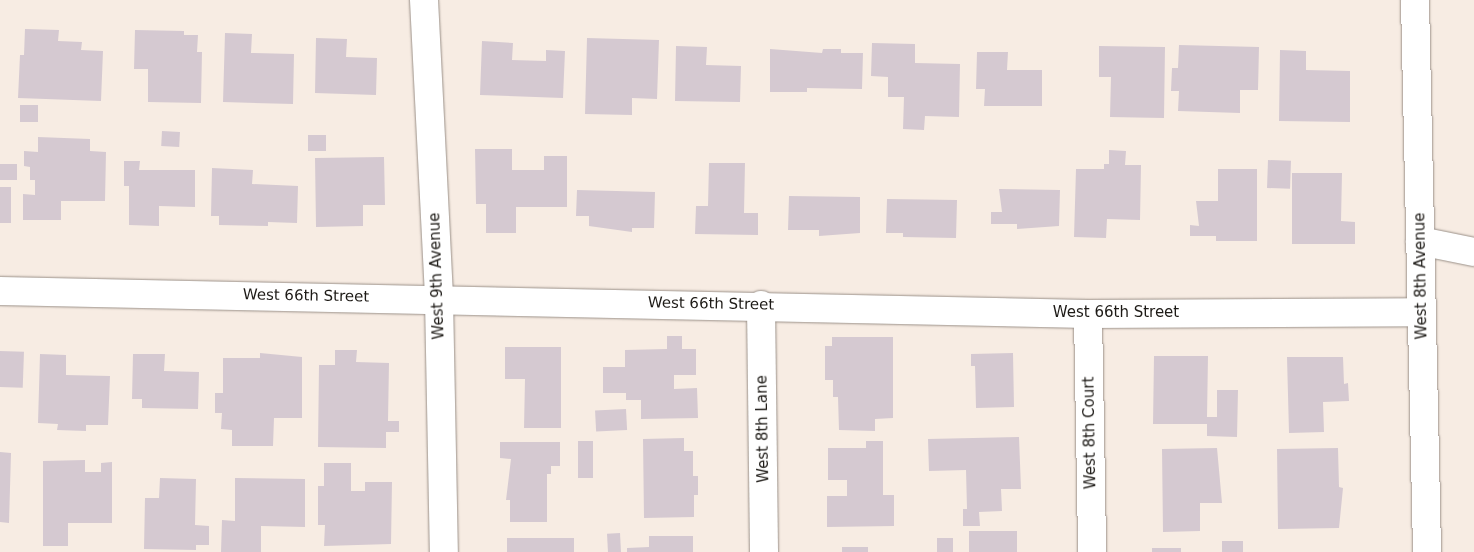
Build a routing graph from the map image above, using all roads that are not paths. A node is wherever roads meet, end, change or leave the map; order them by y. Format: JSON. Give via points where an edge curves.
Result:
{"nodes":[{"id":1,"x":424,"y":0,"type":"edge"},
{"id":2,"x":1415,"y":0,"type":"edge"},
{"id":3,"x":1420,"y":241,"type":"junction"},
{"id":4,"x":1474,"y":252,"type":"edge"},
{"id":5,"x":0,"y":291,"type":"edge"},
{"id":6,"x":439,"y":299,"type":"junction"},
{"id":7,"x":760,"y":305,"type":"junction"},
{"id":8,"x":1422,"y":312,"type":"junction"},
{"id":9,"x":1088,"y":314,"type":"junction"},
{"id":10,"x":444,"y":552,"type":"edge"},
{"id":11,"x":764,"y":552,"type":"edge"},
{"id":12,"x":1092,"y":552,"type":"edge"},
{"id":13,"x":1428,"y":552,"type":"edge"}],
"edges":[{"from":1,"to":6,"type":"street","name":"West 9th Avenue"},
{"from":2,"to":3,"type":"street","name":"West 8th Avenue"},
{"from":3,"to":4,"type":"street"},
{"from":3,"to":8,"type":"street","name":"West 8th Avenue"},
{"from":5,"to":6,"type":"street","name":"West 66th Street"},
{"from":6,"to":7,"type":"street","name":"West 66th Street"},
{"from":6,"to":10,"type":"street","name":"West 9th Avenue"},
{"from":7,"to":9,"type":"street","name":"West 66th Street"},
{"from":7,"to":11,"type":"street","name":"West 8th Lane"},
{"from":8,"to":9,"type":"street","name":"West 66th Street"},
{"from":8,"to":13,"type":"street","name":"West 8th Avenue"},
{"from":9,"to":12,"type":"street","name":"West 8th Court"}]}
